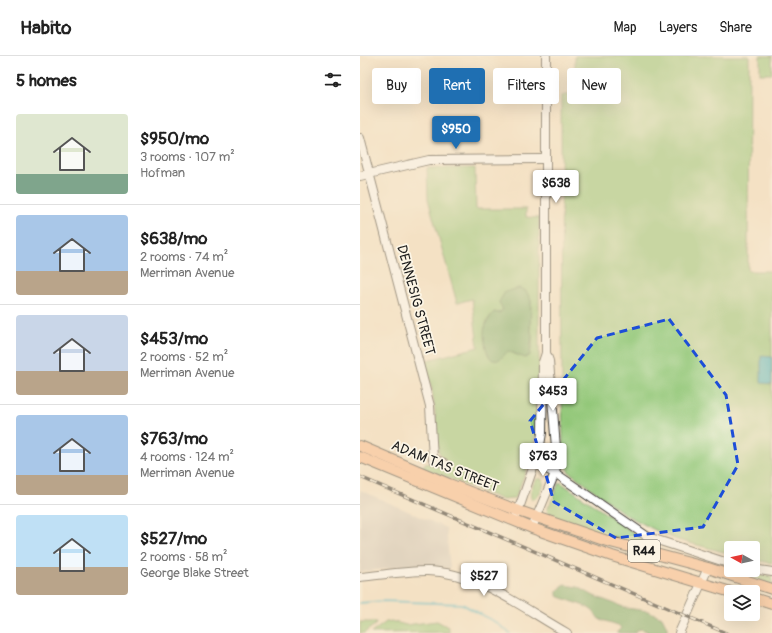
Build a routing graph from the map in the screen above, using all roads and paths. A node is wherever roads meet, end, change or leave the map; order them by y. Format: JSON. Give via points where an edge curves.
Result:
{"nodes":[{"id":1,"x":546,"y":56,"type":"edge"},
{"id":2,"x":360,"y":138,"type":"edge"},
{"id":3,"x":546,"y":159,"type":"junction"},
{"id":4,"x":370,"y":174,"type":"junction"},
{"id":5,"x":360,"y":176,"type":"edge"},
{"id":6,"x":546,"y":353,"type":"junction"},
{"id":7,"x":360,"y":446,"type":"edge"},
{"id":8,"x":360,"y":457,"type":"edge"},
{"id":9,"x":444,"y":463,"type":"dead end"},
{"id":10,"x":535,"y":464,"type":"junction"},
{"id":11,"x":555,"y":473,"type":"junction"},
{"id":12,"x":519,"y":511,"type":"junction"},
{"id":13,"x":537,"y":517,"type":"junction"},
{"id":14,"x":514,"y":522,"type":"junction"},
{"id":15,"x":532,"y":528,"type":"junction"},
{"id":16,"x":724,"y":562,"type":"edge"},
{"id":17,"x":708,"y":568,"type":"junction"},
{"id":18,"x":760,"y":570,"type":"edge"},
{"id":19,"x":772,"y":572,"type":"edge"},
{"id":20,"x":360,"y":577,"type":"edge"},
{"id":21,"x":701,"y":584,"type":"junction"},
{"id":22,"x":772,"y":589,"type":"edge"},
{"id":23,"x":724,"y":590,"type":"edge"},
{"id":24,"x":760,"y":600,"type":"edge"},
{"id":25,"x":772,"y":604,"type":"edge"},
{"id":26,"x":567,"y":633,"type":"edge"},
{"id":27,"x":678,"y":633,"type":"edge"}],
"edges":[{"from":1,"to":3,"type":"street"},
{"from":2,"to":4,"type":"street","name":"DENNESIG STREET"},
{"from":3,"to":4,"type":"street","via":[[429,160]]},
{"from":3,"to":6,"type":"street"},
{"from":4,"to":5,"type":"street"},
{"from":4,"to":9,"type":"street","name":"DENNESIG STREET","via":[[430,406],[433,459]]},
{"from":6,"to":10,"type":"street","via":[[543,362],[542,433]]},
{"from":6,"to":11,"type":"street","via":[[549,361],[557,460]]},
{"from":7,"to":12,"type":"main road","name":"ADAM TAS STREET","number":"R44"},
{"from":8,"to":14,"type":"main road","name":"ADAM TAS STREET","number":"R44"},
{"from":10,"to":11,"type":"street"},
{"from":10,"to":12,"type":"street"},
{"from":11,"to":13,"type":"street"},
{"from":11,"to":16,"type":"street","via":[[648,537]]},
{"from":12,"to":13,"type":"main road","name":"ADAM TAS STREET","number":"R44"},
{"from":12,"to":14,"type":"street"},
{"from":13,"to":15,"type":"street"},
{"from":13,"to":17,"type":"main road","name":"ADAM TAS STREET","number":"R44","via":[[607,541]]},
{"from":14,"to":15,"type":"main road","name":"ADAM TAS STREET","number":"R44"},
{"from":15,"to":21,"type":"main road","name":"ADAM TAS STREET","number":"R44"},
{"from":17,"to":21,"type":"street"},
{"from":17,"to":22,"type":"main road","name":"ADAM TAS STREET","number":"R44"},
{"from":18,"to":19,"type":"street"},
{"from":20,"to":26,"type":"street","via":[[427,571],[459,576],[478,582]]},
{"from":21,"to":23,"type":"main road","name":"ADAM TAS STREET","number":"R44"},
{"from":21,"to":27,"type":"street"},
{"from":24,"to":25,"type":"main road"}]}
